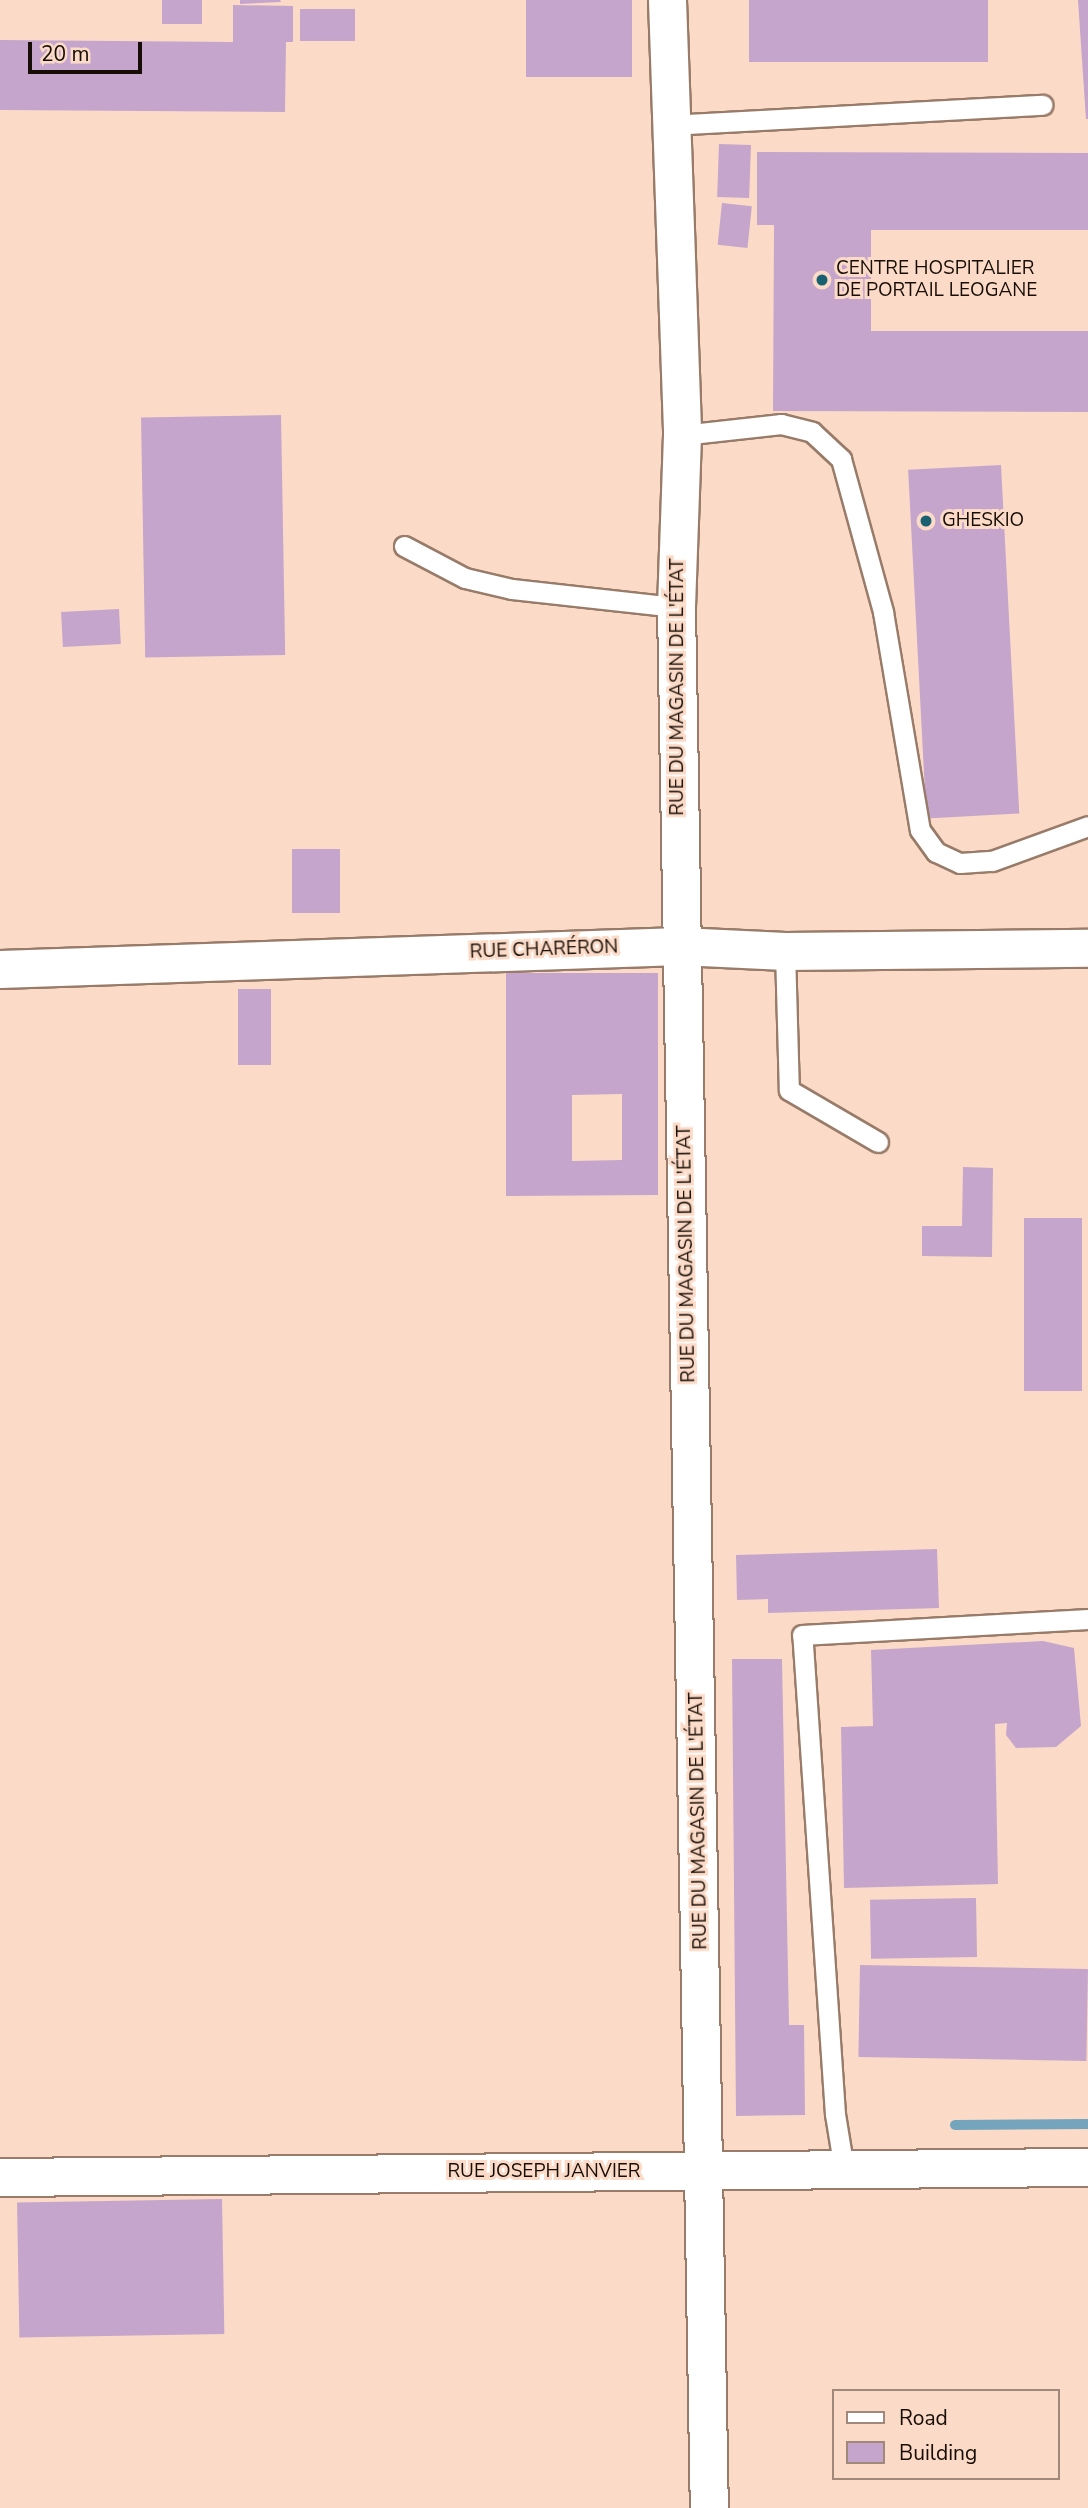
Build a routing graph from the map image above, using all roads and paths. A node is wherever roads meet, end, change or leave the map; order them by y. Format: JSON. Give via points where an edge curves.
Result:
{"nodes":[{"id":1,"x":667,"y":0,"type":"edge"},
{"id":2,"x":1042,"y":106,"type":"dead end"},
{"id":3,"x":669,"y":125,"type":"junction"},
{"id":4,"x":682,"y":435,"type":"junction"},
{"id":5,"x":404,"y":546,"type":"dead end"},
{"id":6,"x":676,"y":607,"type":"junction"},
{"id":7,"x":1088,"y":825,"type":"edge"},
{"id":8,"x":680,"y":946,"type":"junction"},
{"id":9,"x":1088,"y":948,"type":"edge"},
{"id":10,"x":785,"y":951,"type":"junction"},
{"id":11,"x":0,"y":969,"type":"edge"},
{"id":12,"x":878,"y":1142,"type":"dead end"},
{"id":13,"x":1088,"y":1619,"type":"edge"},
{"id":14,"x":1088,"y":2167,"type":"edge"},
{"id":15,"x":844,"y":2169,"type":"junction"},
{"id":16,"x":706,"y":2171,"type":"junction"},
{"id":17,"x":0,"y":2177,"type":"edge"},
{"id":18,"x":709,"y":2508,"type":"edge"}],
"edges":[{"from":1,"to":3,"type":"street","name":"RUE DU MAGASIN DE L'ÉTAT"},
{"from":2,"to":3,"type":"lane"},
{"from":3,"to":4,"type":"street","name":"RUE DU MAGASIN DE L'ÉTAT"},
{"from":4,"to":6,"type":"street","name":"RUE DU MAGASIN DE L'ÉTAT"},
{"from":4,"to":7,"type":"lane","via":[[781,424],[812,432],[841,459],[883,612],[920,831],[936,852],[960,863],[992,861]]},
{"from":5,"to":6,"type":"lane","via":[[465,578],[500,586]]},
{"from":6,"to":8,"type":"street","name":"RUE DU MAGASIN DE L'ÉTAT"},
{"from":8,"to":10,"type":"street","name":"RUE CHARÉRON"},
{"from":8,"to":11,"type":"street","name":"RUE CHARÉRON"},
{"from":8,"to":16,"type":"street","name":"RUE DU MAGASIN DE L'ÉTAT"},
{"from":9,"to":10,"type":"street","name":"RUE CHARÉRON"},
{"from":10,"to":12,"type":"lane","via":[[789,1090]]},
{"from":13,"to":15,"type":"lane","via":[[802,1634],[835,2115]]},
{"from":14,"to":15,"type":"street","name":"RUE JOSEPH JANVIER"},
{"from":15,"to":16,"type":"street","name":"RUE JOSEPH JANVIER"},
{"from":16,"to":17,"type":"street","name":"RUE JOSEPH JANVIER"},
{"from":16,"to":18,"type":"street","name":"RUE DU MAGASIN DE L'ÉTAT"}]}
